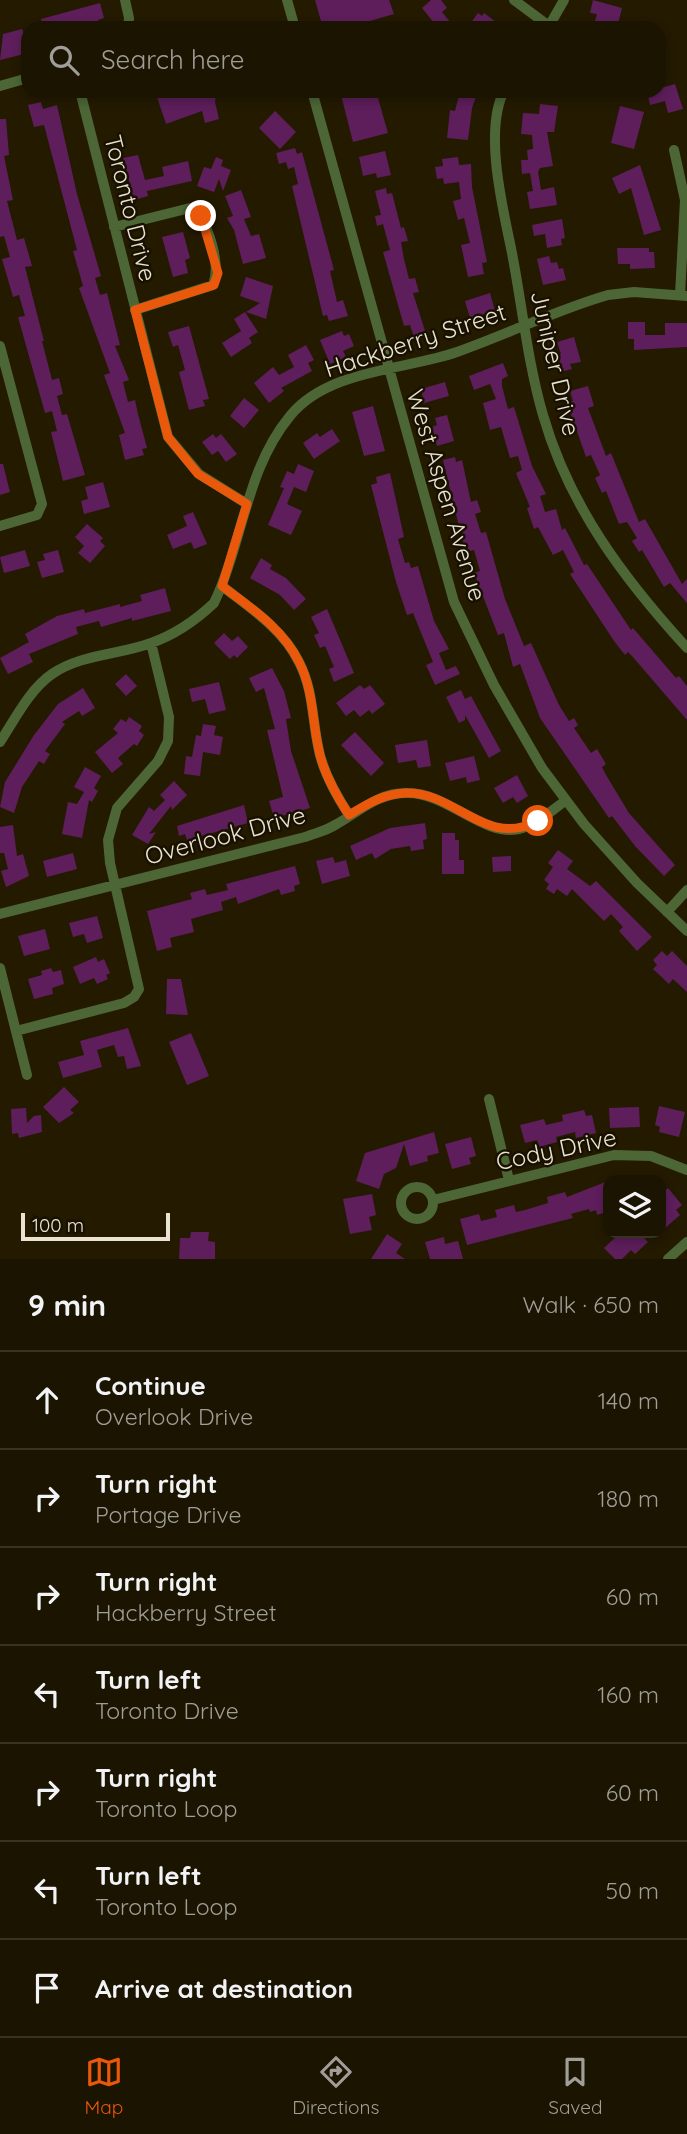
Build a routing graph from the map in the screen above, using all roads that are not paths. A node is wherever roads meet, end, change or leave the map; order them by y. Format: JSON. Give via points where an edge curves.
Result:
{"nodes":[{"id":1,"x":125,"y":0,"type":"edge"},
{"id":2,"x":288,"y":0,"type":"edge"},
{"id":3,"x":514,"y":0,"type":"edge"},
{"id":4,"x":564,"y":0,"type":"edge"},
{"id":5,"x":129,"y":21,"type":"edge"},
{"id":6,"x":293,"y":21,"type":"edge"},
{"id":7,"x":541,"y":21,"type":"edge"},
{"id":8,"x":552,"y":21,"type":"edge"},
{"id":9,"x":21,"y":80,"type":"edge"},
{"id":10,"x":0,"y":86,"type":"edge"},
{"id":11,"x":82,"y":98,"type":"edge"},
{"id":12,"x":314,"y":98,"type":"edge"},
{"id":13,"x":500,"y":98,"type":"edge"},
{"id":14,"x":674,"y":150,"type":"dead end"},
{"id":15,"x":114,"y":227,"type":"junction"},
{"id":16,"x":684,"y":295,"type":"edge"},
{"id":17,"x":135,"y":310,"type":"junction"},
{"id":18,"x":524,"y":326,"type":"junction"},
{"id":19,"x":0,"y":346,"type":"edge"},
{"id":20,"x":387,"y":368,"type":"junction"},
{"id":21,"x":247,"y":504,"type":"junction"},
{"id":22,"x":0,"y":526,"type":"edge"},
{"id":23,"x":222,"y":586,"type":"junction"},
{"id":24,"x":150,"y":643,"type":"junction"},
{"id":25,"x":687,"y":648,"type":"edge"},
{"id":26,"x":0,"y":741,"type":"edge"},
{"id":27,"x":565,"y":801,"type":"junction"},
{"id":28,"x":349,"y":815,"type":"junction"},
{"id":29,"x":115,"y":886,"type":"junction"},
{"id":30,"x":687,"y":890,"type":"edge"},
{"id":31,"x":667,"y":912,"type":"junction"},
{"id":32,"x":0,"y":914,"type":"edge"},
{"id":33,"x":687,"y":931,"type":"edge"},
{"id":34,"x":0,"y":968,"type":"edge"},
{"id":35,"x":16,"y":1031,"type":"junction"},
{"id":36,"x":27,"y":1075,"type":"dead end"},
{"id":37,"x":489,"y":1099,"type":"dead end"},
{"id":38,"x":687,"y":1170,"type":"edge"},
{"id":39,"x":509,"y":1180,"type":"junction"},
{"id":40,"x":433,"y":1200,"type":"dead end"},
{"id":41,"x":687,"y":1242,"type":"edge"},
{"id":42,"x":668,"y":1259,"type":"edge"}],
"edges":[{"from":1,"to":5,"type":"street"},
{"from":2,"to":6,"type":"street"},
{"from":3,"to":7,"type":"street"},
{"from":4,"to":8,"type":"street"},
{"from":9,"to":10,"type":"street"},
{"from":11,"to":15,"type":"street","name":"Toronto Drive"},
{"from":12,"to":20,"type":"street","name":"West Aspen Avenue"},
{"from":13,"to":18,"type":"street","name":"Juniper Drive","via":[[499,183]]},
{"from":14,"to":16,"type":"street","via":[[685,200]]},
{"from":15,"to":17,"type":"street","name":"Toronto Drive"},
{"from":15,"to":17,"type":"street","via":[[190,208],[201,216],[218,273],[214,285]]},
{"from":16,"to":18,"type":"street","name":"Hackberry Street","via":[[608,295]]},
{"from":17,"to":21,"type":"street","name":"Toronto Drive","via":[[168,437],[198,474]]},
{"from":18,"to":20,"type":"street","name":"Hackberry Street","via":[[454,353]]},
{"from":18,"to":25,"type":"street","name":"Juniper Drive","via":[[543,416],[574,493],[619,568]]},
{"from":19,"to":22,"type":"street","via":[[42,505],[37,515]]},
{"from":20,"to":21,"type":"street","name":"Hackberry Street","via":[[316,395],[291,414],[256,473]]},
{"from":20,"to":27,"type":"street","name":"West Aspen Avenue","via":[[454,602],[494,685]]},
{"from":21,"to":23,"type":"street","name":"Hackberry Street"},
{"from":23,"to":24,"type":"street","name":"Hackberry Street","via":[[199,618]]},
{"from":23,"to":28,"type":"street","via":[[283,637],[299,660],[314,706],[318,748],[334,792]]},
{"from":24,"to":26,"type":"street","name":"Hackberry Street","via":[[51,674]]},
{"from":24,"to":29,"type":"street","via":[[170,731],[158,761],[122,800],[113,818],[108,853]]},
{"from":27,"to":28,"type":"street","name":"Overlook Drive","via":[[528,826],[509,830],[419,794],[383,797]]},
{"from":27,"to":31,"type":"street","name":"West Aspen Avenue"},
{"from":28,"to":29,"type":"street","name":"Overlook Drive","via":[[335,826],[305,837]]},
{"from":29,"to":32,"type":"street","name":"Overlook Drive"},
{"from":29,"to":35,"type":"street","via":[[138,993],[124,1003]]},
{"from":30,"to":31,"type":"street"},
{"from":31,"to":33,"type":"street","name":"West Aspen Avenue"},
{"from":34,"to":35,"type":"street"},
{"from":35,"to":36,"type":"street"},
{"from":37,"to":39,"type":"street"},
{"from":38,"to":39,"type":"street","name":"Cody Drive","via":[[662,1159],[627,1154]]},
{"from":39,"to":40,"type":"street","name":"Cody Drive"},
{"from":41,"to":42,"type":"street"}]}
